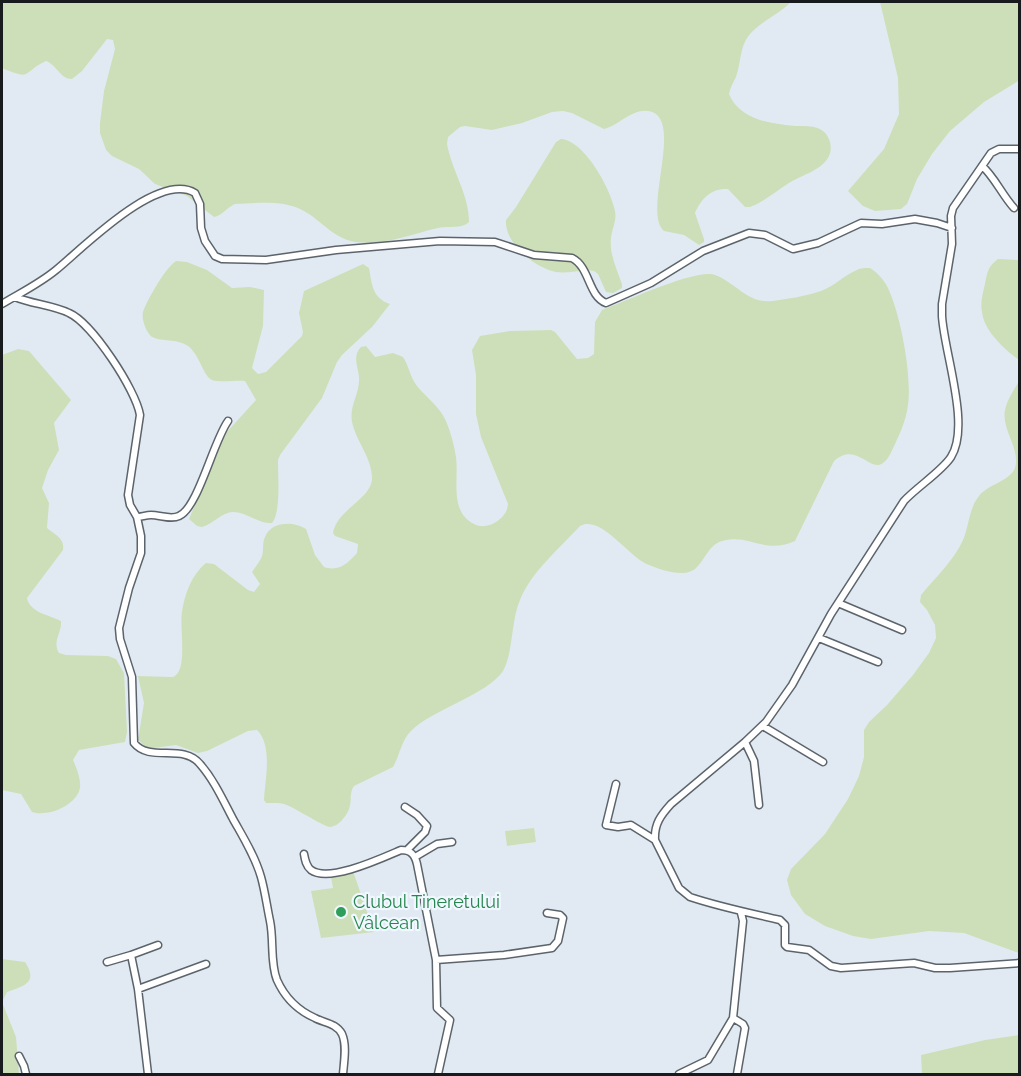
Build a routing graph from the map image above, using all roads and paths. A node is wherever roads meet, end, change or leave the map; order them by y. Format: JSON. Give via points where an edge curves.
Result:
{"nodes":[{"id":1,"x":1020,"y":149,"type":"edge"},
{"id":2,"x":982,"y":166,"type":"junction"},
{"id":3,"x":1014,"y":208,"type":"dead end"},
{"id":4,"x":951,"y":228,"type":"junction"},
{"id":5,"x":15,"y":297,"type":"junction"},
{"id":6,"x":2,"y":304,"type":"edge"},
{"id":7,"x":228,"y":421,"type":"dead end"},
{"id":8,"x":137,"y":517,"type":"junction"},
{"id":9,"x":838,"y":603,"type":"junction"},
{"id":10,"x":902,"y":630,"type":"dead end"},
{"id":11,"x":819,"y":638,"type":"junction"},
{"id":12,"x":878,"y":662,"type":"dead end"},
{"id":13,"x":763,"y":726,"type":"junction"},
{"id":14,"x":745,"y":742,"type":"junction"},
{"id":15,"x":824,"y":762,"type":"dead end"},
{"id":16,"x":616,"y":784,"type":"dead end"},
{"id":17,"x":759,"y":805,"type":"dead end"},
{"id":18,"x":405,"y":807,"type":"dead end"},
{"id":19,"x":655,"y":840,"type":"junction"},
{"id":20,"x":452,"y":842,"type":"dead end"},
{"id":21,"x":407,"y":850,"type":"junction"},
{"id":22,"x":304,"y":854,"type":"dead end"},
{"id":23,"x":415,"y":857,"type":"junction"},
{"id":24,"x":547,"y":913,"type":"dead end"},
{"id":25,"x":741,"y":913,"type":"junction"},
{"id":26,"x":158,"y":945,"type":"dead end"},
{"id":27,"x":131,"y":955,"type":"junction"},
{"id":28,"x":436,"y":960,"type":"junction"},
{"id":29,"x":107,"y":962,"type":"dead end"},
{"id":30,"x":1018,"y":963,"type":"edge"},
{"id":31,"x":206,"y":964,"type":"dead end"},
{"id":32,"x":138,"y":989,"type":"junction"},
{"id":33,"x":733,"y":1018,"type":"junction"},
{"id":34,"x":19,"y":1056,"type":"dead end"},
{"id":35,"x":26,"y":1074,"type":"edge"},
{"id":36,"x":148,"y":1074,"type":"edge"},
{"id":37,"x":344,"y":1074,"type":"edge"},
{"id":38,"x":438,"y":1074,"type":"edge"},
{"id":39,"x":679,"y":1074,"type":"edge"},
{"id":40,"x":737,"y":1074,"type":"edge"}],
"edges":[{"from":1,"to":2,"type":"street","via":[[994,151]]},
{"from":2,"to":3,"type":"street"},
{"from":2,"to":4,"type":"street","via":[[953,208]]},
{"from":4,"to":5,"type":"street","via":[[915,219],[861,223],[818,243],[793,249],[765,235],[749,233],[703,251],[651,283],[606,303],[597,296],[576,260],[534,255],[495,242],[440,241],[267,260],[222,259],[215,256],[205,241],[195,193],[171,190],[134,206],[48,276]]},
{"from":4,"to":9,"type":"street","via":[[942,316],[957,412],[955,448],[947,462],[904,501]]},
{"from":5,"to":6,"type":"street"},
{"from":5,"to":8,"type":"street","via":[[70,314],[80,321],[130,388],[140,415],[129,484],[130,505]]},
{"from":7,"to":8,"type":"street","via":[[186,512],[177,518]]},
{"from":8,"to":37,"type":"street","via":[[141,553],[120,628],[132,677],[134,743],[150,752],[185,754],[196,759],[210,776],[259,870],[271,925],[276,977],[288,1000],[339,1029],[344,1042]]},
{"from":9,"to":10,"type":"street"},
{"from":9,"to":11,"type":"street"},
{"from":11,"to":12,"type":"street"},
{"from":11,"to":13,"type":"street"},
{"from":13,"to":14,"type":"street"},
{"from":13,"to":15,"type":"street"},
{"from":14,"to":17,"type":"street","via":[[754,761]]},
{"from":14,"to":19,"type":"street","via":[[671,804],[656,823]]},
{"from":16,"to":19,"type":"street","via":[[606,825],[631,825]]},
{"from":18,"to":21,"type":"street","via":[[427,826]]},
{"from":19,"to":25,"type":"street","via":[[684,894]]},
{"from":20,"to":23,"type":"street","via":[[437,844]]},
{"from":21,"to":22,"type":"street","via":[[331,874],[314,872],[306,865]]},
{"from":21,"to":23,"type":"street"},
{"from":23,"to":28,"type":"street"},
{"from":24,"to":28,"type":"street","via":[[564,918],[552,948]]},
{"from":25,"to":30,"type":"street","via":[[780,920],[785,925],[787,947],[809,950],[831,966],[842,968],[914,963],[950,968]]},
{"from":25,"to":33,"type":"street"},
{"from":26,"to":27,"type":"street"},
{"from":27,"to":29,"type":"street"},
{"from":27,"to":32,"type":"street"},
{"from":28,"to":38,"type":"street","via":[[436,1003],[450,1024]]},
{"from":31,"to":32,"type":"street"},
{"from":32,"to":36,"type":"street"},
{"from":33,"to":39,"type":"street","via":[[708,1060]]},
{"from":33,"to":40,"type":"street","via":[[745,1028]]},
{"from":34,"to":35,"type":"street"}]}
